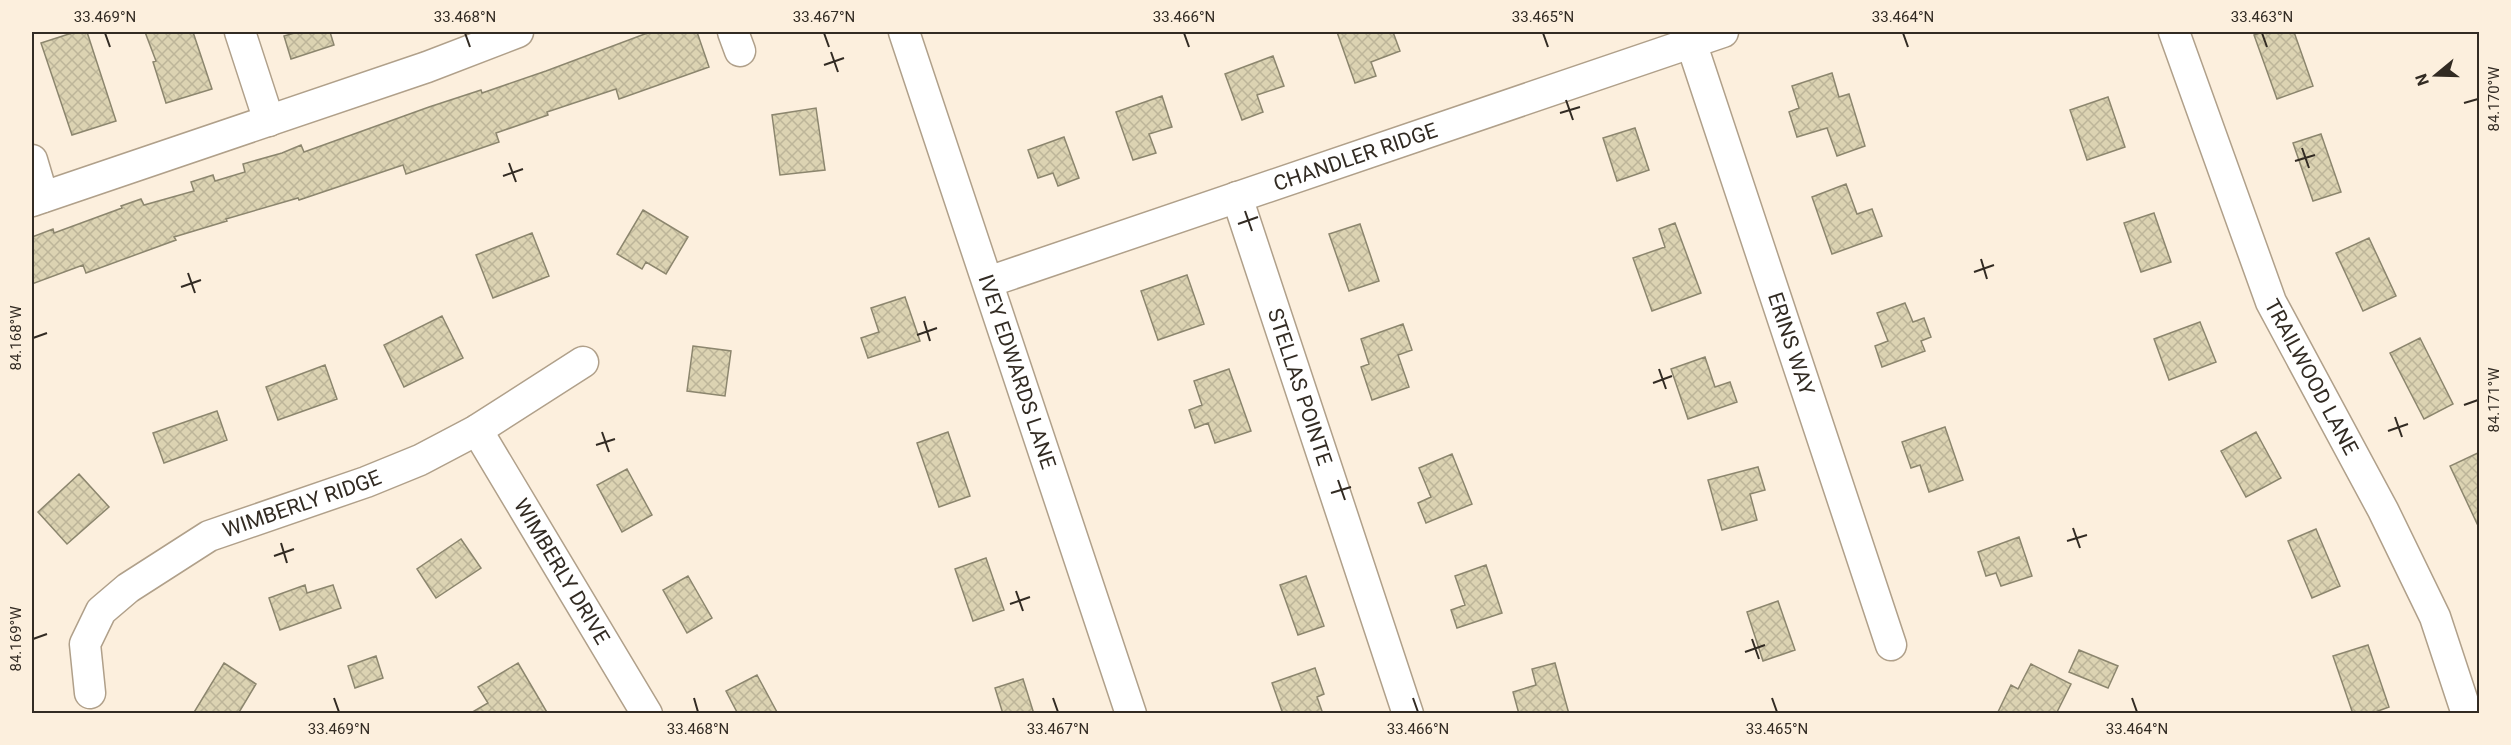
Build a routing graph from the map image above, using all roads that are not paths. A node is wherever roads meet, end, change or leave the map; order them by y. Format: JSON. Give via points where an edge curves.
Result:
{"nodes":[{"id":1,"x":240,"y":32,"type":"edge"},
{"id":2,"x":518,"y":32,"type":"edge"},
{"id":3,"x":904,"y":32,"type":"edge"},
{"id":4,"x":1723,"y":32,"type":"edge"},
{"id":5,"x":2174,"y":32,"type":"edge"},
{"id":6,"x":485,"y":38,"type":"edge"},
{"id":7,"x":1691,"y":42,"type":"junction"},
{"id":8,"x":269,"y":121,"type":"junction"},
{"id":9,"x":32,"y":160,"type":"edge"},
{"id":10,"x":1237,"y":197,"type":"junction"},
{"id":11,"x":37,"y":199,"type":"edge"},
{"id":12,"x":988,"y":282,"type":"junction"},
{"id":13,"x":583,"y":362,"type":"dead end"},
{"id":14,"x":477,"y":430,"type":"junction"},
{"id":15,"x":1891,"y":645,"type":"dead end"},
{"id":16,"x":90,"y":693,"type":"dead end"},
{"id":17,"x":647,"y":714,"type":"edge"},
{"id":18,"x":1131,"y":714,"type":"edge"},
{"id":19,"x":1408,"y":714,"type":"edge"},
{"id":20,"x":2467,"y":714,"type":"edge"}],
"edges":[{"from":1,"to":8,"type":"street"},
{"from":2,"to":6,"type":"street"},
{"from":3,"to":12,"type":"street","name":"IVEY EDWARDS LANE"},
{"from":4,"to":7,"type":"street","name":"CHANDLER RIDGE"},
{"from":5,"to":20,"type":"street","name":"TRAILWOOD LANE","via":[[2271,302],[2383,510],[2434,617]]},
{"from":6,"to":8,"type":"street","via":[[427,67]]},
{"from":7,"to":10,"type":"street","name":"CHANDLER RIDGE"},
{"from":7,"to":15,"type":"street","name":"ERINS WAY"},
{"from":8,"to":11,"type":"street"},
{"from":9,"to":11,"type":"street"},
{"from":10,"to":12,"type":"street","name":"CHANDLER RIDGE"},
{"from":10,"to":19,"type":"street","name":"STELLAS POINTE"},
{"from":12,"to":18,"type":"street","name":"IVEY EDWARDS LANE"},
{"from":13,"to":14,"type":"street","name":"WIMBERLY RIDGE"},
{"from":14,"to":16,"type":"street","name":"WIMBERLY RIDGE","via":[[366,482],[209,536],[128,588],[101,611],[85,644]]},
{"from":14,"to":17,"type":"street","name":"WIMBERLY DRIVE"}]}
